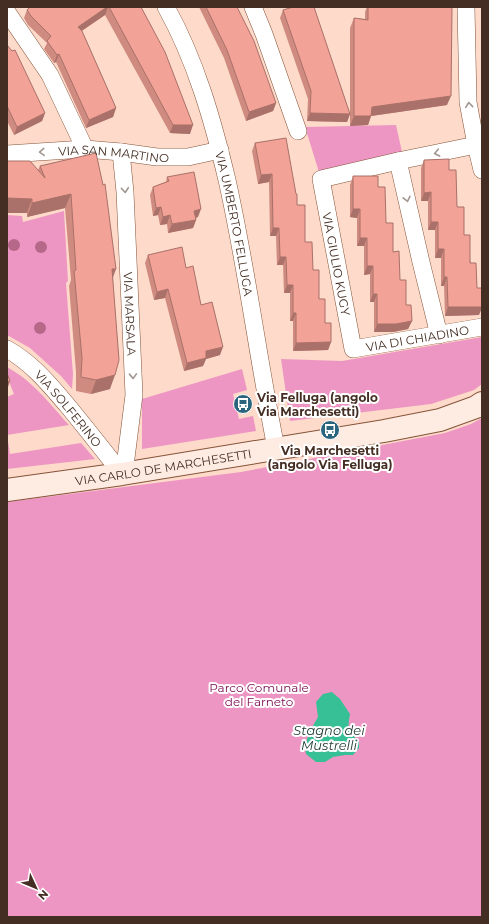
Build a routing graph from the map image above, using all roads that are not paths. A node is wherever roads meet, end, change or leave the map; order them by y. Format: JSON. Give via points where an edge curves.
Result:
{"nodes":[{"id":1,"x":12,"y":7,"type":"edge"},
{"id":2,"x":166,"y":7,"type":"edge"},
{"id":3,"x":253,"y":7,"type":"edge"},
{"id":4,"x":466,"y":7,"type":"edge"},
{"id":5,"x":7,"y":12,"type":"edge"},
{"id":6,"x":298,"y":131,"type":"dead end"},
{"id":7,"x":477,"y":135,"type":"edge"},
{"id":8,"x":85,"y":149,"type":"junction"},
{"id":9,"x":220,"y":150,"type":"junction"},
{"id":10,"x":121,"y":152,"type":"junction"},
{"id":11,"x":7,"y":154,"type":"edge"},
{"id":12,"x":398,"y":161,"type":"junction"},
{"id":13,"x":482,"y":170,"type":"edge"},
{"id":14,"x":482,"y":328,"type":"edge"},
{"id":15,"x":439,"y":335,"type":"junction"},
{"id":16,"x":353,"y":349,"type":"joint"},
{"id":17,"x":7,"y":350,"type":"edge"},
{"id":18,"x":482,"y":403,"type":"edge"},
{"id":19,"x":276,"y":448,"type":"junction"},
{"id":20,"x":122,"y":474,"type":"junction"},
{"id":21,"x":7,"y":490,"type":"edge"}],
"edges":[{"from":1,"to":5,"type":"street"},
{"from":2,"to":9,"type":"street","name":"VIA UMBERTO FELLUGA","via":[[206,99]]},
{"from":3,"to":6,"type":"street"},
{"from":7,"to":4,"type":"street","one_way":true,"via":[[468,102]]},
{"from":5,"to":8,"type":"street","via":[[50,75]]},
{"from":7,"to":12,"type":"street","one_way":true},
{"from":7,"to":13,"type":"street"},
{"from":8,"to":10,"type":"street","name":"VIA SAN MARTINO"},
{"from":8,"to":11,"type":"street","name":"VIA SAN MARTINO","one_way":true},
{"from":9,"to":10,"type":"street","name":"VIA SAN MARTINO","via":[[188,157],[158,157]]},
{"from":9,"to":19,"type":"street","name":"VIA UMBERTO FELLUGA","via":[[233,204]]},
{"from":10,"to":20,"type":"street","name":"VIA MARSALA","one_way":true,"via":[[134,395]]},
{"from":12,"to":15,"type":"street","one_way":true},
{"from":12,"to":16,"type":"street","name":"VIA GIULIO KUGY","via":[[321,179]]},
{"from":14,"to":15,"type":"street","name":"VIA DI CHIADINO"},
{"from":15,"to":16,"type":"street","name":"VIA DI CHIADINO"},
{"from":17,"to":20,"type":"street","name":"VIA SOLFERINO","via":[[26,361],[45,380]]},
{"from":18,"to":19,"type":"main road","name":"VIA CARLO DE MARCHESETTI","via":[[440,420]]},
{"from":19,"to":20,"type":"main road","name":"VIA CARLO DE MARCHESETTI"},
{"from":20,"to":21,"type":"main road","name":"VIA CARLO DE MARCHESETTI"}]}
